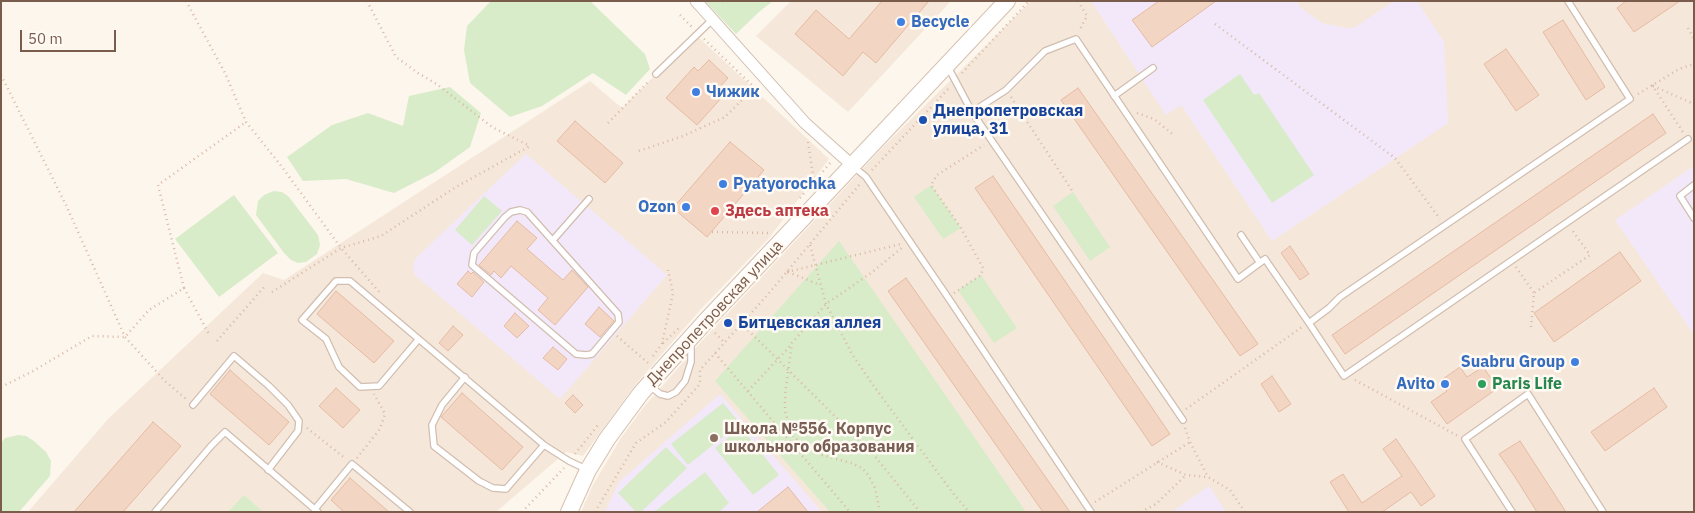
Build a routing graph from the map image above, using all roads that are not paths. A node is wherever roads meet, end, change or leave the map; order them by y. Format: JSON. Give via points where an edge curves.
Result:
{"nodes":[{"id":1,"x":696,"y":1,"type":"edge"},
{"id":2,"x":1007,"y":1,"type":"edge"},
{"id":3,"x":1568,"y":1,"type":"edge"},
{"id":4,"x":712,"y":20,"type":"junction"},
{"id":5,"x":947,"y":65,"type":"junction"},
{"id":6,"x":1153,"y":68,"type":"dead end"},
{"id":7,"x":656,"y":74,"type":"road end"},
{"id":8,"x":1114,"y":96,"type":"junction"},
{"id":9,"x":972,"y":112,"type":"junction"},
{"id":10,"x":1688,"y":139,"type":"road end"},
{"id":11,"x":853,"y":166,"type":"junction"},
{"id":12,"x":1694,"y":185,"type":"edge"},
{"id":13,"x":588,"y":199,"type":"dead end"},
{"id":14,"x":1694,"y":218,"type":"edge"},
{"id":15,"x":1241,"y":234,"type":"dead end"},
{"id":16,"x":552,"y":240,"type":"junction"},
{"id":17,"x":1260,"y":263,"type":"junction"},
{"id":18,"x":1309,"y":322,"type":"junction"},
{"id":19,"x":691,"y":337,"type":"junction"},
{"id":20,"x":418,"y":340,"type":"junction"},
{"id":21,"x":465,"y":377,"type":"junction"},
{"id":22,"x":649,"y":384,"type":"junction"},
{"id":23,"x":193,"y":405,"type":"dead end"},
{"id":24,"x":1181,"y":417,"type":"road end"},
{"id":25,"x":544,"y":445,"type":"junction"},
{"id":26,"x":268,"y":470,"type":"junction"},
{"id":27,"x":588,"y":470,"type":"junction"},
{"id":28,"x":1089,"y":509,"type":"edge"},
{"id":29,"x":317,"y":510,"type":"edge"},
{"id":30,"x":155,"y":512,"type":"edge"},
{"id":31,"x":410,"y":512,"type":"edge"},
{"id":32,"x":569,"y":512,"type":"edge"},
{"id":33,"x":1512,"y":512,"type":"edge"},
{"id":34,"x":1603,"y":512,"type":"edge"}],
"edges":[{"from":1,"to":4,"type":"street"},
{"from":2,"to":5,"type":"street","name":"Днепропетровская улица"},
{"from":3,"to":18,"type":"lane","via":[[1630,99],[1340,297]]},
{"from":4,"to":7,"type":"lane"},
{"from":4,"to":11,"type":"street","via":[[805,123]]},
{"from":5,"to":9,"type":"lane"},
{"from":5,"to":11,"type":"street","name":"Днепропетровская улица"},
{"from":6,"to":8,"type":"lane"},
{"from":8,"to":9,"type":"lane","via":[[1076,39],[1045,51],[1006,90]]},
{"from":8,"to":17,"type":"lane","via":[[1238,279]]},
{"from":9,"to":24,"type":"lane"},
{"from":10,"to":18,"type":"lane","via":[[1344,376]]},
{"from":11,"to":19,"type":"street","name":"Днепропетровская улица"},
{"from":11,"to":28,"type":"lane","via":[[866,177]]},
{"from":12,"to":14,"type":"lane","via":[[1680,196]]},
{"from":13,"to":16,"type":"lane"},
{"from":15,"to":17,"type":"lane"},
{"from":16,"to":16,"type":"lane","via":[[618,314],[619,322],[592,354],[576,354],[472,265],[477,248],[511,212],[527,212]]},
{"from":17,"to":18,"type":"lane","via":[[1265,259]]},
{"from":19,"to":22,"type":"street","name":"Днепропетровская улица"},
{"from":19,"to":22,"type":"lane","via":[[691,362],[685,381],[676,392],[668,396],[660,394]]},
{"from":20,"to":20,"type":"lane","via":[[350,281],[336,281],[302,320],[326,339],[339,367],[360,387],[379,386]]},
{"from":20,"to":21,"type":"lane"},
{"from":21,"to":25,"type":"lane"},
{"from":21,"to":25,"type":"lane","via":[[442,405],[432,424],[434,446],[479,481],[506,489]]},
{"from":22,"to":27,"type":"street","name":"Днепропетровская улица"},
{"from":23,"to":26,"type":"lane","via":[[234,356],[269,386],[299,421],[298,431]]},
{"from":25,"to":27,"type":"lane"},
{"from":26,"to":29,"type":"lane"},
{"from":26,"to":30,"type":"lane","via":[[225,432]]},
{"from":27,"to":32,"type":"street","name":"Днепропетровская улица"},
{"from":29,"to":31,"type":"lane","via":[[352,464]]},
{"from":33,"to":34,"type":"lane","via":[[1465,440],[1528,394]]}]}
